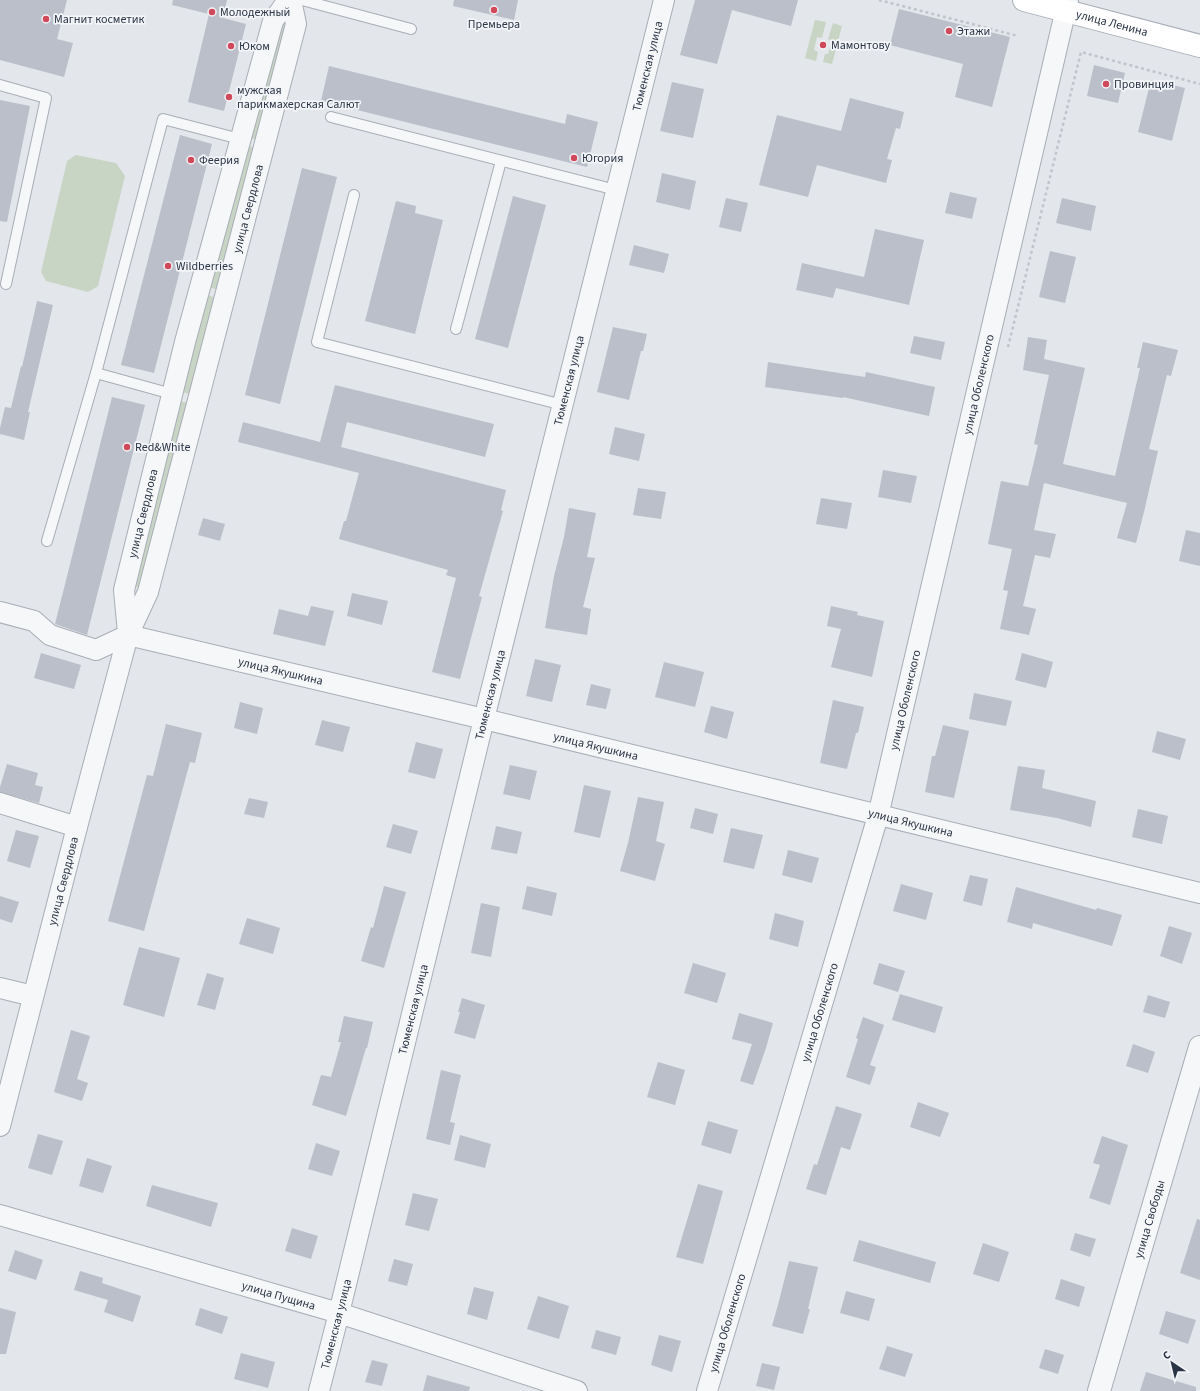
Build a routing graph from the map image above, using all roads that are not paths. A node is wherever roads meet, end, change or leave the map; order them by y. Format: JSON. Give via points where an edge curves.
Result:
{"nodes":[{"id":1,"x":290,"y":0,"type":"edge"},
{"id":2,"x":302,"y":0,"type":"edge"},
{"id":3,"x":664,"y":0,"type":"edge"},
{"id":4,"x":1024,"y":0,"type":"edge"},
{"id":5,"x":1067,"y":5,"type":"edge"},
{"id":6,"x":412,"y":29,"type":"dead end"},
{"id":7,"x":1200,"y":46,"type":"edge"},
{"id":8,"x":0,"y":85,"type":"edge"},
{"id":9,"x":331,"y":117,"type":"dead end"},
{"id":10,"x":240,"y":139,"type":"junction"},
{"id":11,"x":264,"y":144,"type":"junction"},
{"id":12,"x":501,"y":161,"type":"junction"},
{"id":13,"x":616,"y":190,"type":"junction"},
{"id":14,"x":354,"y":195,"type":"dead end"},
{"id":15,"x":6,"y":284,"type":"dead end"},
{"id":16,"x":200,"y":289,"type":"junction"},
{"id":17,"x":226,"y":296,"type":"junction"},
{"id":18,"x":456,"y":329,"type":"dead end"},
{"id":19,"x":96,"y":373,"type":"junction"},
{"id":20,"x":172,"y":394,"type":"junction"},
{"id":21,"x":198,"y":400,"type":"junction"},
{"id":22,"x":563,"y":405,"type":"junction"},
{"id":23,"x":47,"y":541,"type":"dead end"},
{"id":24,"x":0,"y":612,"type":"edge"},
{"id":25,"x":128,"y":635,"type":"junction"},
{"id":26,"x":484,"y":719,"type":"junction"},
{"id":27,"x":0,"y":803,"type":"edge"},
{"id":28,"x":878,"y":816,"type":"junction"},
{"id":29,"x":77,"y":827,"type":"junction"},
{"id":30,"x":1200,"y":893,"type":"edge"},
{"id":31,"x":0,"y":988,"type":"edge"},
{"id":32,"x":33,"y":996,"type":"junction"},
{"id":33,"x":1200,"y":1047,"type":"edge"},
{"id":34,"x":0,"y":1126,"type":"edge"},
{"id":35,"x":0,"y":1215,"type":"edge"},
{"id":36,"x":339,"y":1313,"type":"junction"},
{"id":37,"x":319,"y":1391,"type":"edge"},
{"id":38,"x":577,"y":1391,"type":"edge"},
{"id":39,"x":707,"y":1391,"type":"edge"},
{"id":40,"x":1099,"y":1391,"type":"edge"}],
"edges":[{"from":1,"to":10,"type":"street","name":"улица Свердлова","via":[[273,21]]},
{"from":1,"to":11,"type":"street","name":"улица Свердлова","via":[[296,24]]},
{"from":2,"to":6,"type":"lane"},
{"from":3,"to":13,"type":"street","name":"Тюменская улица"},
{"from":4,"to":5,"type":"main road","name":"улица Ленина"},
{"from":5,"to":7,"type":"main road","name":"улица Ленина"},
{"from":5,"to":28,"type":"street","name":"улица Оболенского"},
{"from":8,"to":15,"type":"lane","via":[[46,98]]},
{"from":9,"to":12,"type":"lane"},
{"from":10,"to":11,"type":"street"},
{"from":10,"to":16,"type":"street","name":"улица Свердлова"},
{"from":10,"to":19,"type":"lane","via":[[163,119]]},
{"from":11,"to":17,"type":"street","name":"улица Свердлова"},
{"from":12,"to":13,"type":"lane"},
{"from":12,"to":18,"type":"lane"},
{"from":13,"to":22,"type":"street","name":"Тюменская улица"},
{"from":14,"to":22,"type":"lane","via":[[317,342]]},
{"from":16,"to":17,"type":"street"},
{"from":16,"to":20,"type":"street","name":"улица Свердлова"},
{"from":17,"to":21,"type":"street","name":"улица Свердлова"},
{"from":19,"to":20,"type":"lane"},
{"from":19,"to":23,"type":"lane"},
{"from":20,"to":21,"type":"street"},
{"from":20,"to":25,"type":"street","name":"улица Свердлова","via":[[124,590]]},
{"from":21,"to":25,"type":"street","name":"улица Свердлова","via":[[148,592]]},
{"from":22,"to":26,"type":"street","name":"Тюменская улица"},
{"from":24,"to":25,"type":"street","via":[[34,621],[50,635],[96,650]]},
{"from":25,"to":26,"type":"street","name":"улица Якушкина"},
{"from":25,"to":29,"type":"street","name":"улица Свердлова"},
{"from":26,"to":28,"type":"street","name":"улица Якушкина"},
{"from":26,"to":36,"type":"street","name":"Тюменская улица"},
{"from":27,"to":29,"type":"street"},
{"from":28,"to":30,"type":"street","name":"улица Якушкина"},
{"from":28,"to":39,"type":"street","name":"улица Оболенского"},
{"from":29,"to":32,"type":"street","name":"улица Свердлова"},
{"from":31,"to":32,"type":"street"},
{"from":32,"to":34,"type":"street","name":"улица Свердлова"},
{"from":33,"to":40,"type":"street","name":"улица Свободы"},
{"from":35,"to":36,"type":"street","name":"улица Пущина"},
{"from":36,"to":37,"type":"street","name":"Тюменская улица"},
{"from":36,"to":38,"type":"street","name":"улица Пущина"}]}
